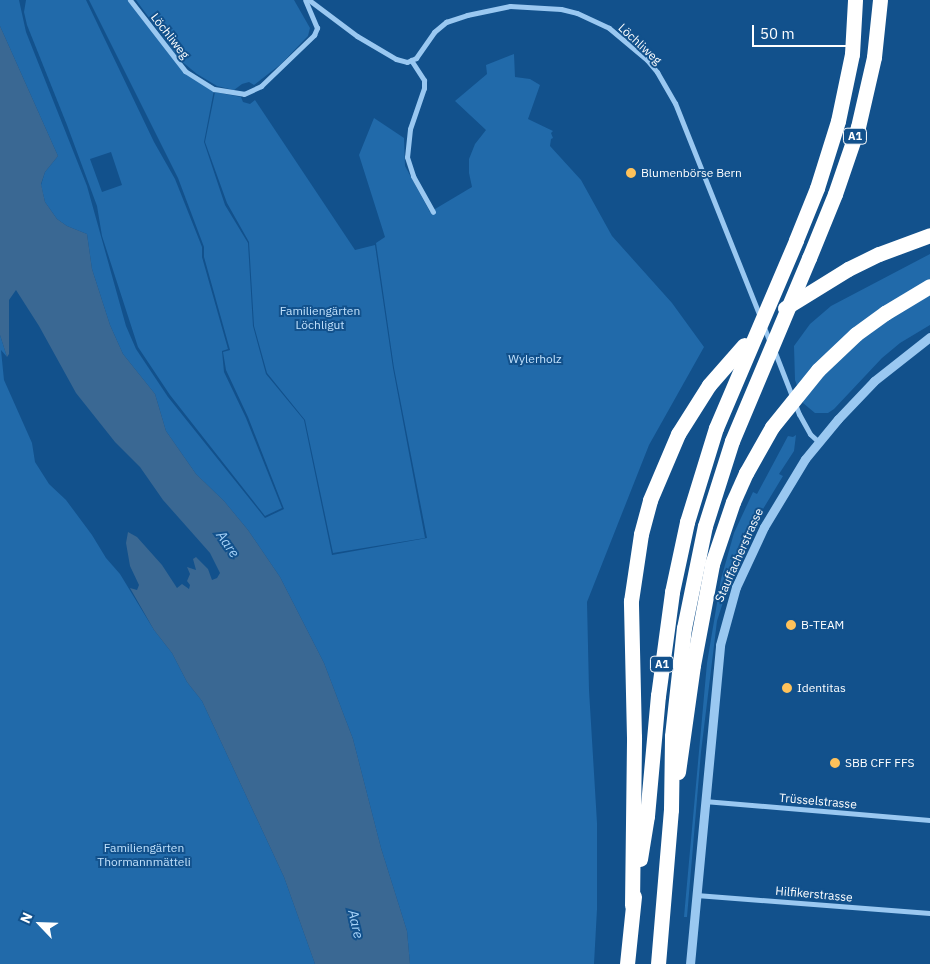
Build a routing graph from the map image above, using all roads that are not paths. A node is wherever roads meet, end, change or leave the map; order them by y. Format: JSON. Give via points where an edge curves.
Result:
{"nodes":[{"id":1,"x":130,"y":0,"type":"edge"},
{"id":2,"x":307,"y":0,"type":"edge"},
{"id":3,"x":855,"y":4,"type":"edge"},
{"id":4,"x":880,"y":5,"type":"edge"},
{"id":5,"x":411,"y":60,"type":"junction"},
{"id":6,"x":433,"y":212,"type":"dead end"},
{"id":7,"x":930,"y":235,"type":"edge"},
{"id":8,"x":930,"y":286,"type":"edge"},
{"id":9,"x":930,"y":337,"type":"edge"},
{"id":10,"x":819,"y":442,"type":"junction"},
{"id":11,"x":704,"y":801,"type":"junction"},
{"id":12,"x":672,"y":810,"type":"junction"},
{"id":13,"x":930,"y":820,"type":"edge"},
{"id":14,"x":696,"y":895,"type":"junction"},
{"id":15,"x":632,"y":905,"type":"junction"},
{"id":16,"x":930,"y":913,"type":"edge"},
{"id":17,"x":627,"y":964,"type":"edge"},
{"id":18,"x":658,"y":964,"type":"edge"},
{"id":19,"x":690,"y":964,"type":"edge"}],
"edges":[{"from":1,"to":2,"type":"street","name":"Löchliweg","via":[[185,71],[214,89],[244,94],[261,86],[314,36],[317,28]]},
{"from":2,"to":5,"type":"street","name":"Löchliweg","via":[[383,52],[402,61]]},
{"from":3,"to":15,"type":"highway","number":"A1","bridge":true,"via":[[852,54],[838,121],[820,179],[716,428],[687,522],[672,592],[647,816]]},
{"from":4,"to":12,"type":"highway","number":"A1","bridge":true,"via":[[874,57],[858,127],[838,186],[732,441],[706,526],[684,628],[672,736]]},
{"from":5,"to":6,"type":"street","via":[[424,80],[424,88],[410,129],[407,157],[413,176]]},
{"from":5,"to":10,"type":"street","name":"Löchliweg","via":[[446,22],[510,6],[548,7],[577,13],[609,28],[633,47],[657,72],[675,102],[799,414],[810,434]]},
{"from":7,"to":15,"type":"highway","bridge":true,"via":[[848,269],[782,310],[744,345],[709,385],[678,434],[650,500],[641,534],[631,601],[634,737]]},
{"from":8,"to":12,"type":"highway","bridge":true,"via":[[863,329],[818,370],[772,427],[750,465],[733,502],[712,564]]},
{"from":9,"to":10,"type":"street","name":"Stauffacherstrasse","via":[[874,381]]},
{"from":10,"to":11,"type":"street","name":"Stauffacherstrasse","via":[[778,502],[729,607],[719,653]]},
{"from":11,"to":13,"type":"street","name":"Trüsselstrasse"},
{"from":11,"to":14,"type":"street","name":"Stauffacherstrasse"},
{"from":12,"to":18,"type":"highway","number":"A1"},
{"from":14,"to":16,"type":"street","name":"Hilfikerstrasse"},
{"from":14,"to":19,"type":"street","name":"Stauffacherstrasse"},
{"from":15,"to":17,"type":"highway","number":"A1"}]}
